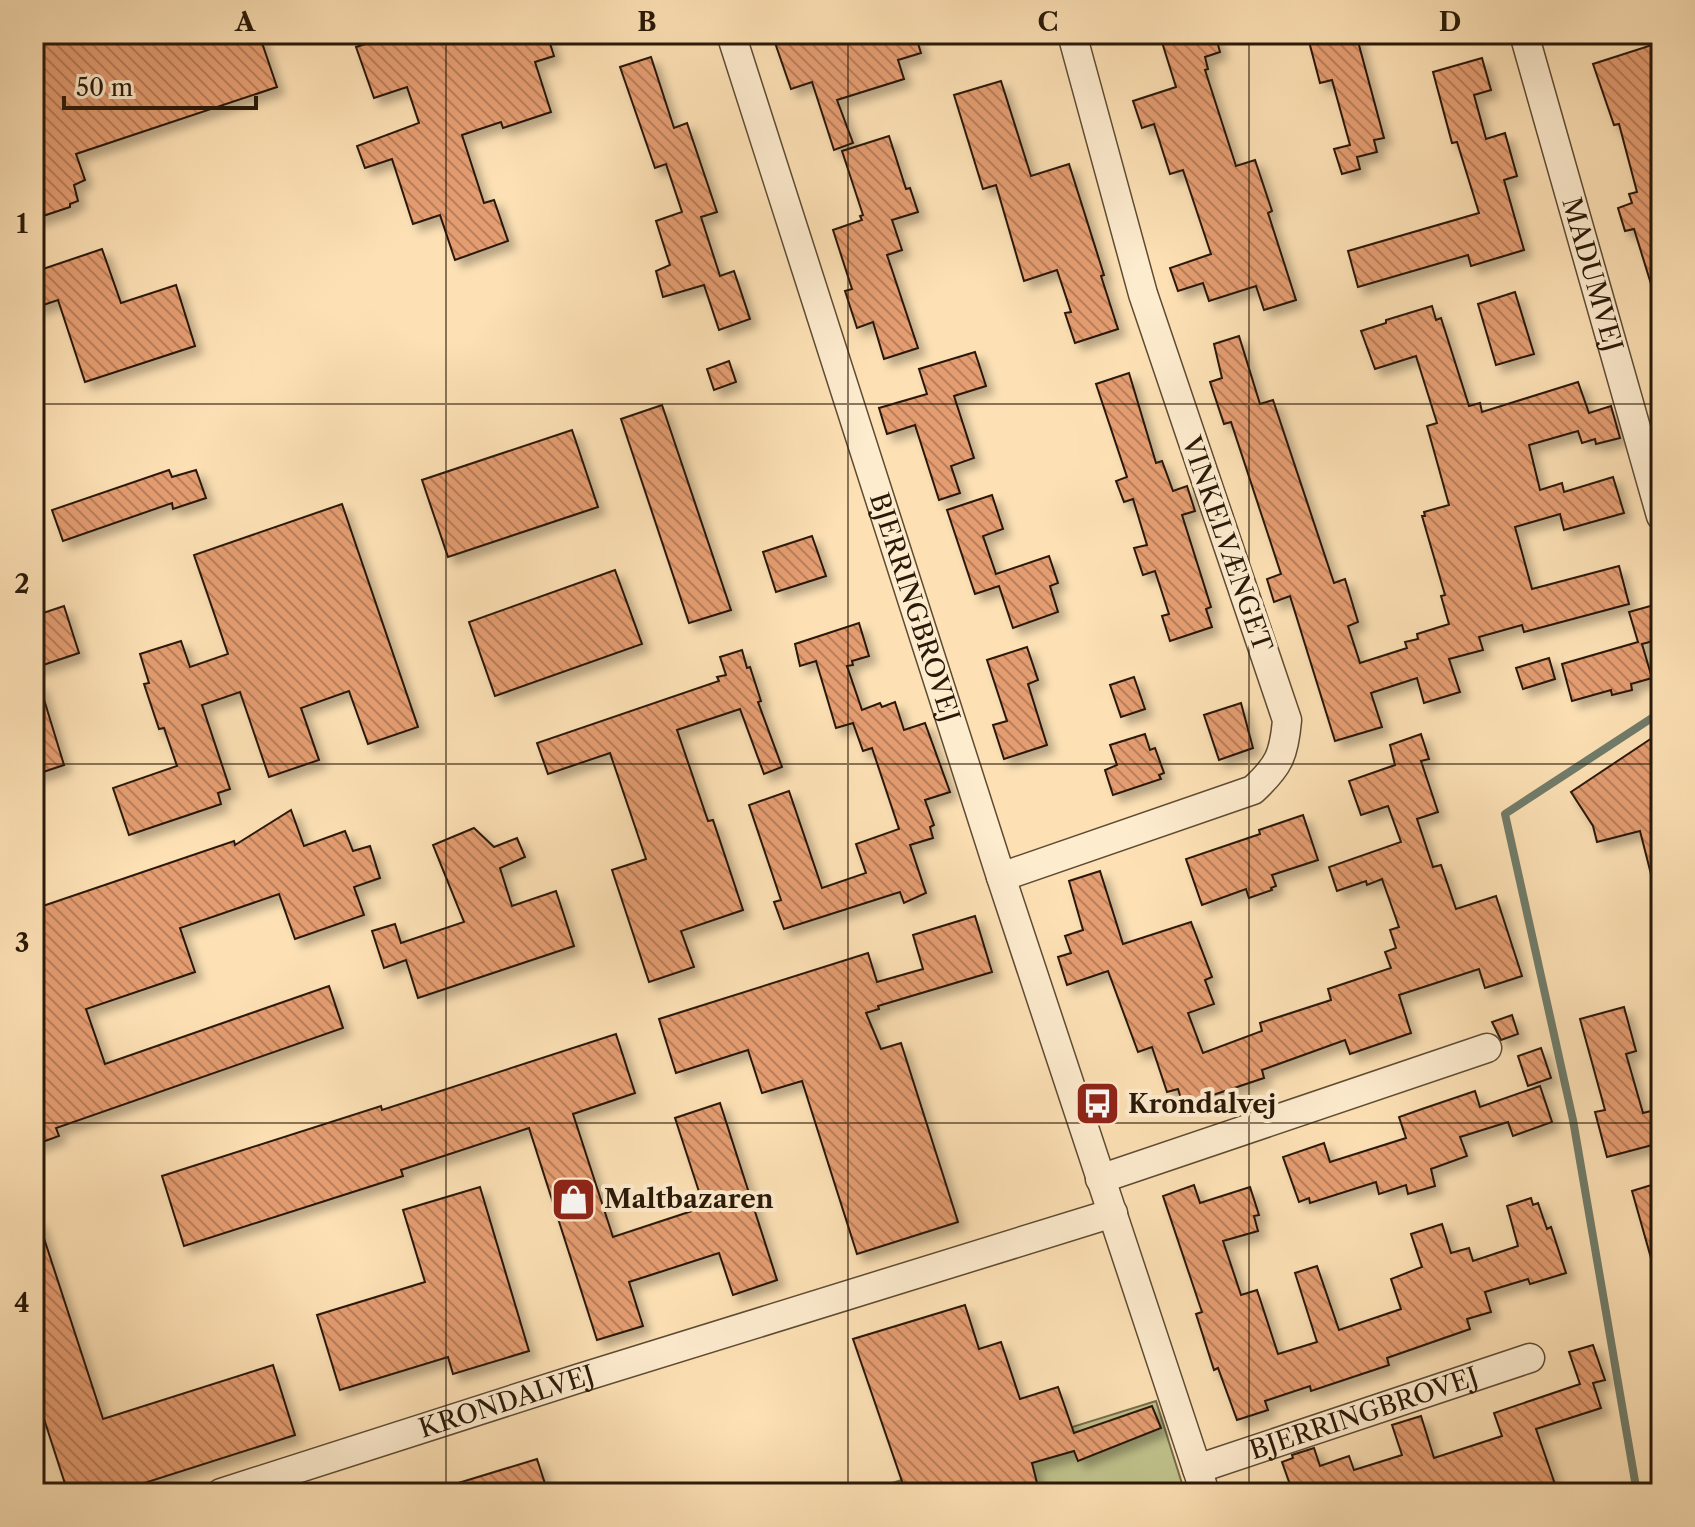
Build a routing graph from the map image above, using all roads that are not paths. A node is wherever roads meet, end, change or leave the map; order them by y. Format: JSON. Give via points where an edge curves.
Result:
{"nodes":[{"id":1,"x":731,"y":34,"type":"edge"},
{"id":2,"x":1072,"y":34,"type":"edge"},
{"id":3,"x":1524,"y":34,"type":"edge"},
{"id":4,"x":1661,"y":516,"type":"edge"},
{"id":5,"x":1001,"y":877,"type":"junction"},
{"id":6,"x":1487,"y":1048,"type":"dead end"},
{"id":7,"x":1100,"y":1179,"type":"junction"},
{"id":8,"x":1113,"y":1213,"type":"junction"},
{"id":9,"x":1530,"y":1358,"type":"dead end"},
{"id":10,"x":1201,"y":1481,"type":"edge"},
{"id":11,"x":221,"y":1493,"type":"edge"}],
"edges":[{"from":1,"to":5,"type":"street","name":"BJERRINGBROVEJ"},
{"from":2,"to":5,"type":"street","name":"VINKELVÆNGET","via":[[1143,294],[1287,720],[1284,750],[1274,771],[1253,790]]},
{"from":3,"to":4,"type":"street","name":"MADUMVEJ"},
{"from":5,"to":7,"type":"street","name":"BJERRINGBROVEJ"},
{"from":6,"to":7,"type":"street"},
{"from":7,"to":8,"type":"street","name":"BJERRINGBROVEJ"},
{"from":8,"to":10,"type":"street","name":"BJERRINGBROVEJ"},
{"from":8,"to":11,"type":"street","name":"KRONDALVEJ"},
{"from":9,"to":10,"type":"street","name":"BJERRINGBROVEJ"}]}
